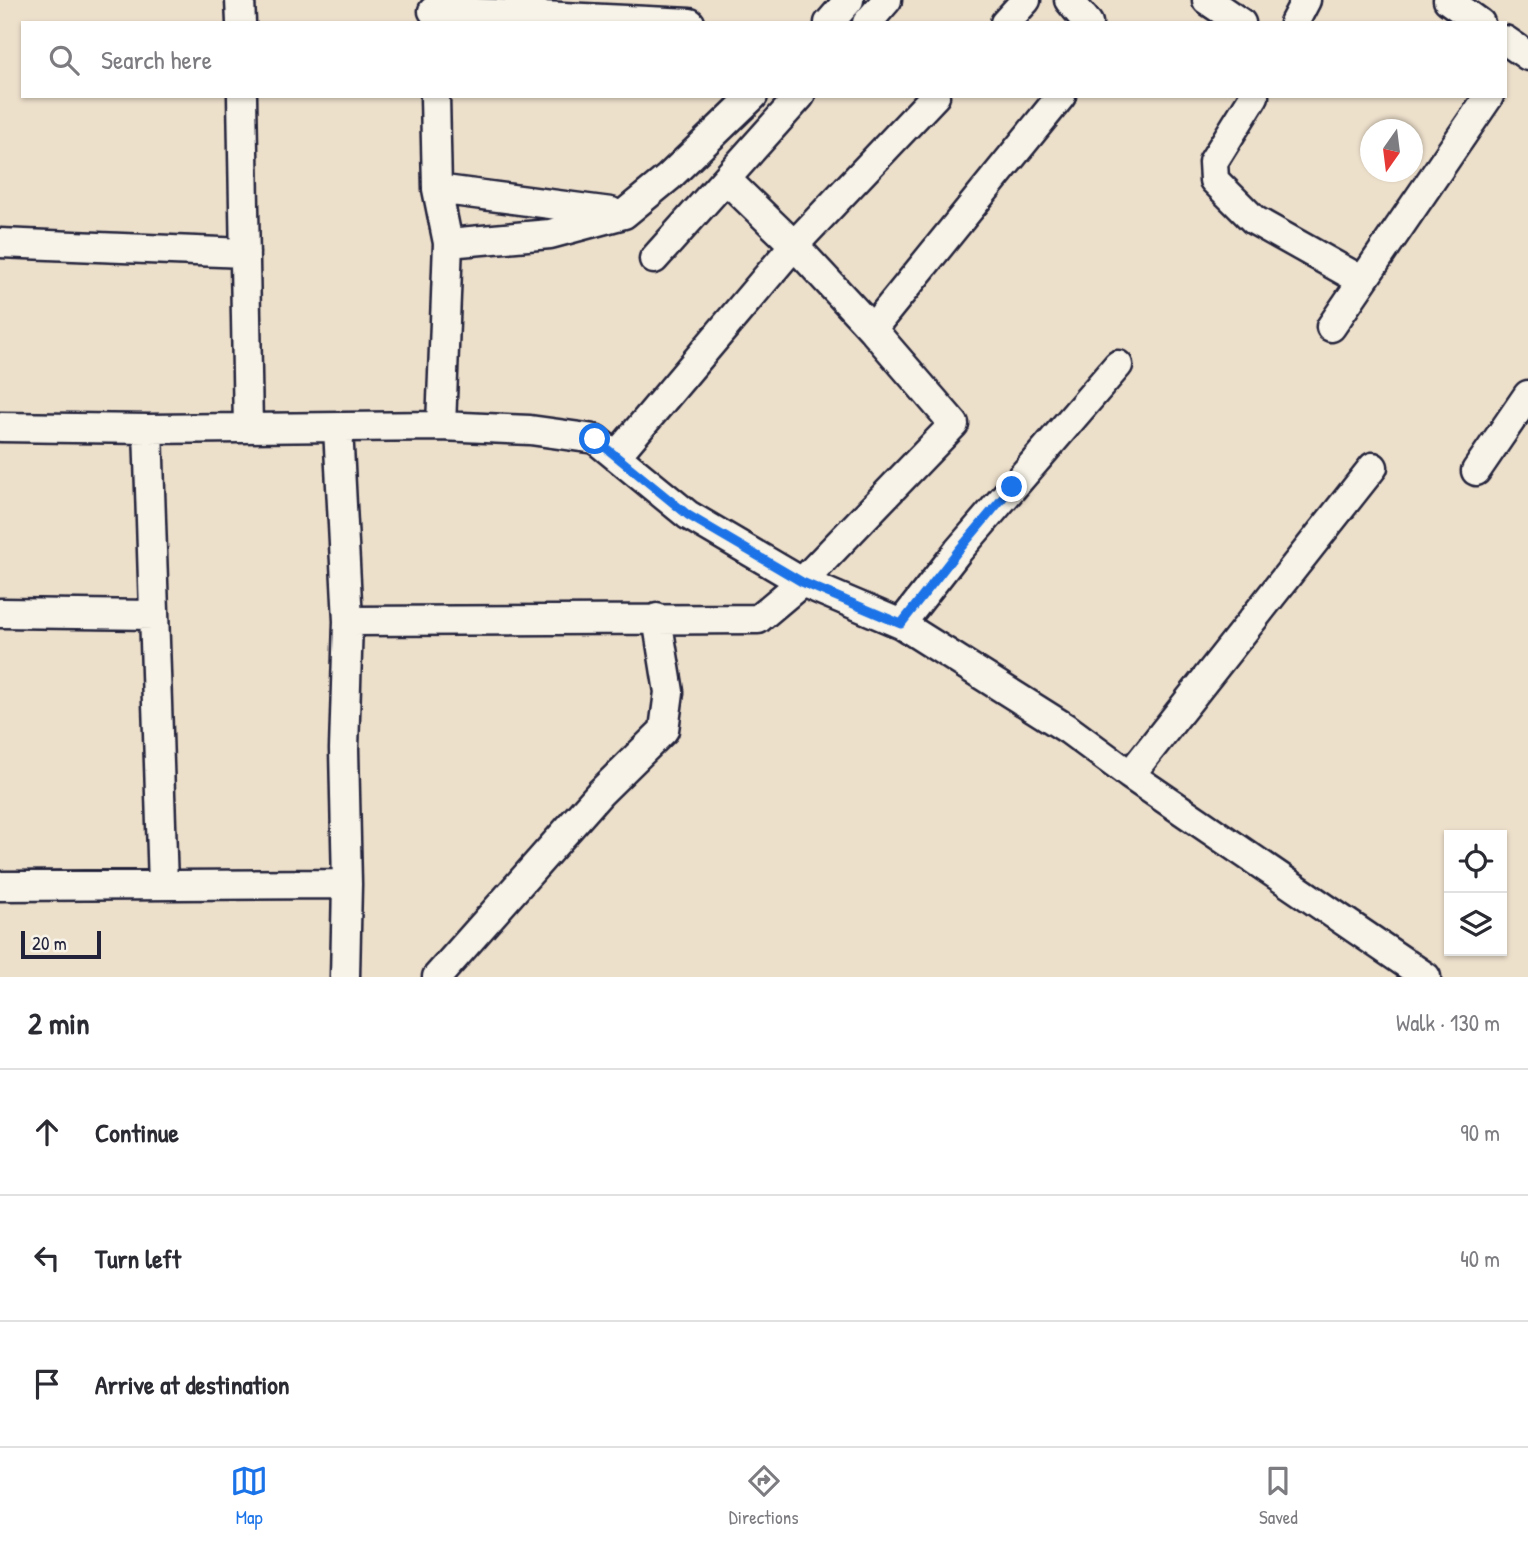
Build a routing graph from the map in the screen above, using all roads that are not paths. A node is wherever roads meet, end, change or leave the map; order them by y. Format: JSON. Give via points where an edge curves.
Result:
{"nodes":[{"id":1,"x":240,"y":0,"type":"edge"},
{"id":2,"x":849,"y":0,"type":"edge"},
{"id":3,"x":887,"y":0,"type":"edge"},
{"id":4,"x":1026,"y":0,"type":"edge"},
{"id":5,"x":1069,"y":0,"type":"edge"},
{"id":6,"x":1207,"y":0,"type":"edge"},
{"id":7,"x":1306,"y":0,"type":"edge"},
{"id":8,"x":1448,"y":0,"type":"edge"},
{"id":9,"x":433,"y":11,"type":"edge"},
{"id":10,"x":241,"y":21,"type":"edge"},
{"id":11,"x":647,"y":21,"type":"edge"},
{"id":12,"x":831,"y":21,"type":"edge"},
{"id":13,"x":869,"y":21,"type":"edge"},
{"id":14,"x":1007,"y":21,"type":"edge"},
{"id":15,"x":1086,"y":21,"type":"edge"},
{"id":16,"x":1238,"y":21,"type":"edge"},
{"id":17,"x":1295,"y":21,"type":"edge"},
{"id":18,"x":1477,"y":21,"type":"edge"},
{"id":19,"x":242,"y":98,"type":"edge"},
{"id":20,"x":435,"y":98,"type":"edge"},
{"id":21,"x":751,"y":98,"type":"edge"},
{"id":22,"x":798,"y":98,"type":"edge"},
{"id":23,"x":933,"y":98,"type":"edge"},
{"id":24,"x":1059,"y":98,"type":"edge"},
{"id":25,"x":1253,"y":98,"type":"edge"},
{"id":26,"x":1488,"y":98,"type":"edge"},
{"id":27,"x":726,"y":179,"type":"junction"},
{"id":28,"x":437,"y":189,"type":"junction"},
{"id":29,"x":624,"y":214,"type":"junction"},
{"id":30,"x":0,"y":243,"type":"edge"},
{"id":31,"x":447,"y":243,"type":"junction"},
{"id":32,"x":794,"y":245,"type":"junction"},
{"id":33,"x":245,"y":253,"type":"junction"},
{"id":34,"x":654,"y":259,"type":"dead end"},
{"id":35,"x":1362,"y":280,"type":"junction"},
{"id":36,"x":1331,"y":327,"type":"dead end"},
{"id":37,"x":872,"y":329,"type":"junction"},
{"id":38,"x":1118,"y":365,"type":"dead end"},
{"id":39,"x":1528,"y":395,"type":"edge"},
{"id":40,"x":441,"y":426,"type":"junction"},
{"id":41,"x":0,"y":427,"type":"edge"},
{"id":42,"x":248,"y":428,"type":"junction"},
{"id":43,"x":338,"y":428,"type":"junction"},
{"id":44,"x":148,"y":429,"type":"junction"},
{"id":45,"x":616,"y":456,"type":"junction"},
{"id":46,"x":1373,"y":467,"type":"dead end"},
{"id":47,"x":1476,"y":471,"type":"dead end"},
{"id":48,"x":802,"y":582,"type":"junction"},
{"id":49,"x":0,"y":613,"type":"edge"},
{"id":50,"x":154,"y":615,"type":"junction"},
{"id":51,"x":657,"y":618,"type":"junction"},
{"id":52,"x":348,"y":621,"type":"junction"},
{"id":53,"x":901,"y":624,"type":"junction"},
{"id":54,"x":1130,"y":775,"type":"junction"},
{"id":55,"x":346,"y":884,"type":"junction"},
{"id":56,"x":163,"y":885,"type":"junction"},
{"id":57,"x":0,"y":886,"type":"edge"},
{"id":58,"x":345,"y":977,"type":"edge"},
{"id":59,"x":437,"y":977,"type":"edge"},
{"id":60,"x":1426,"y":977,"type":"edge"}],
"edges":[{"from":1,"to":10,"type":"street"},
{"from":2,"to":12,"type":"street"},
{"from":3,"to":13,"type":"street"},
{"from":4,"to":14,"type":"street"},
{"from":5,"to":15,"type":"street"},
{"from":6,"to":16,"type":"street"},
{"from":7,"to":17,"type":"street"},
{"from":8,"to":18,"type":"street"},
{"from":9,"to":11,"type":"street"},
{"from":19,"to":33,"type":"street"},
{"from":20,"to":28,"type":"street"},
{"from":21,"to":29,"type":"street"},
{"from":22,"to":27,"type":"street"},
{"from":23,"to":32,"type":"street"},
{"from":24,"to":37,"type":"street"},
{"from":25,"to":35,"type":"street","via":[[1213,162],[1214,180],[1254,220]]},
{"from":26,"to":35,"type":"street"},
{"from":27,"to":32,"type":"street"},
{"from":27,"to":34,"type":"street"},
{"from":28,"to":29,"type":"street"},
{"from":28,"to":31,"type":"street"},
{"from":29,"to":31,"type":"street","via":[[550,233]]},
{"from":30,"to":33,"type":"street"},
{"from":31,"to":40,"type":"street"},
{"from":32,"to":37,"type":"street"},
{"from":32,"to":45,"type":"street"},
{"from":33,"to":42,"type":"street"},
{"from":35,"to":36,"type":"street"},
{"from":37,"to":48,"type":"street","via":[[954,424]]},
{"from":38,"to":53,"type":"street"},
{"from":39,"to":47,"type":"street"},
{"from":40,"to":43,"type":"street"},
{"from":40,"to":45,"type":"street","via":[[530,430],[595,439]]},
{"from":41,"to":44,"type":"street"},
{"from":42,"to":43,"type":"street"},
{"from":42,"to":44,"type":"street"},
{"from":43,"to":52,"type":"street"},
{"from":44,"to":50,"type":"street"},
{"from":45,"to":48,"type":"street","via":[[688,515]]},
{"from":46,"to":54,"type":"street"},
{"from":48,"to":51,"type":"street","via":[[758,619]]},
{"from":48,"to":53,"type":"street"},
{"from":49,"to":50,"type":"street"},
{"from":50,"to":56,"type":"street"},
{"from":51,"to":52,"type":"street"},
{"from":51,"to":59,"type":"street","via":[[669,692],[664,730],[600,793]]},
{"from":52,"to":55,"type":"street"},
{"from":53,"to":54,"type":"street","via":[[1069,730]]},
{"from":54,"to":60,"type":"street"},
{"from":55,"to":56,"type":"street"},
{"from":55,"to":58,"type":"street"},
{"from":56,"to":57,"type":"street"}]}
